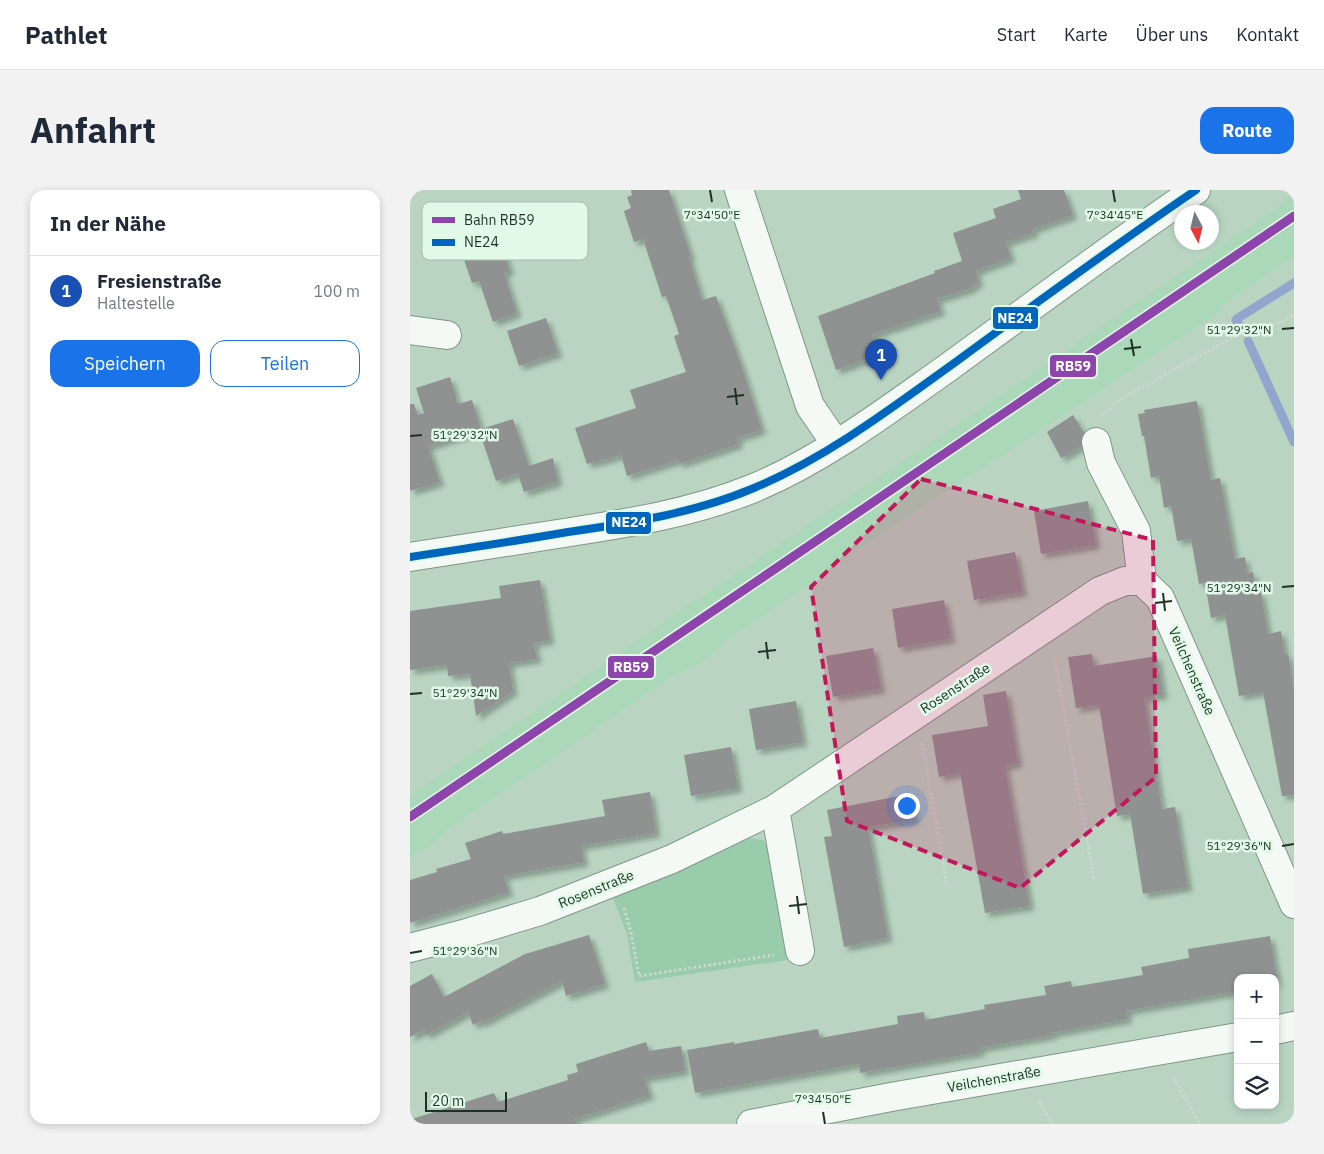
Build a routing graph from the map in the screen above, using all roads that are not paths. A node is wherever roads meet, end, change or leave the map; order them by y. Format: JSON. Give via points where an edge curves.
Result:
{"nodes":[{"id":1,"x":739,"y":190,"type":"edge"},
{"id":2,"x":1196,"y":190,"type":"edge"},
{"id":3,"x":410,"y":330,"type":"edge"},
{"id":4,"x":447,"y":335,"type":"dead end"},
{"id":5,"x":1096,"y":442,"type":"road end"},
{"id":6,"x":836,"y":444,"type":"junction"},
{"id":7,"x":410,"y":557,"type":"edge"},
{"id":8,"x":1142,"y":581,"type":"junction"},
{"id":9,"x":774,"y":809,"type":"junction"},
{"id":10,"x":1294,"y":904,"type":"edge"},
{"id":11,"x":410,"y":948,"type":"edge"},
{"id":12,"x":800,"y":950,"type":"road end"},
{"id":13,"x":1294,"y":1026,"type":"edge"},
{"id":14,"x":1279,"y":1029,"type":"edge"},
{"id":15,"x":1234,"y":1038,"type":"edge"},
{"id":16,"x":751,"y":1124,"type":"edge"}],
"edges":[{"from":1,"to":6,"type":"street","via":[[810,406]]},
{"from":2,"to":6,"type":"street"},
{"from":3,"to":4,"type":"street"},
{"from":5,"to":8,"type":"street","via":[[1101,463],[1136,531]]},
{"from":6,"to":7,"type":"street","via":[[754,487],[677,513],[638,522]]},
{"from":8,"to":9,"type":"street","name":"Rosenstraße","via":[[1125,581],[1100,591]]},
{"from":8,"to":10,"type":"street","name":"Veilchenstraße","via":[[1160,598]]},
{"from":9,"to":11,"type":"street","name":"Rosenstraße","via":[[672,859],[540,911]]},
{"from":9,"to":12,"type":"street"},
{"from":13,"to":14,"type":"street"},
{"from":15,"to":16,"type":"street","name":"Veilchenstraße"}]}
